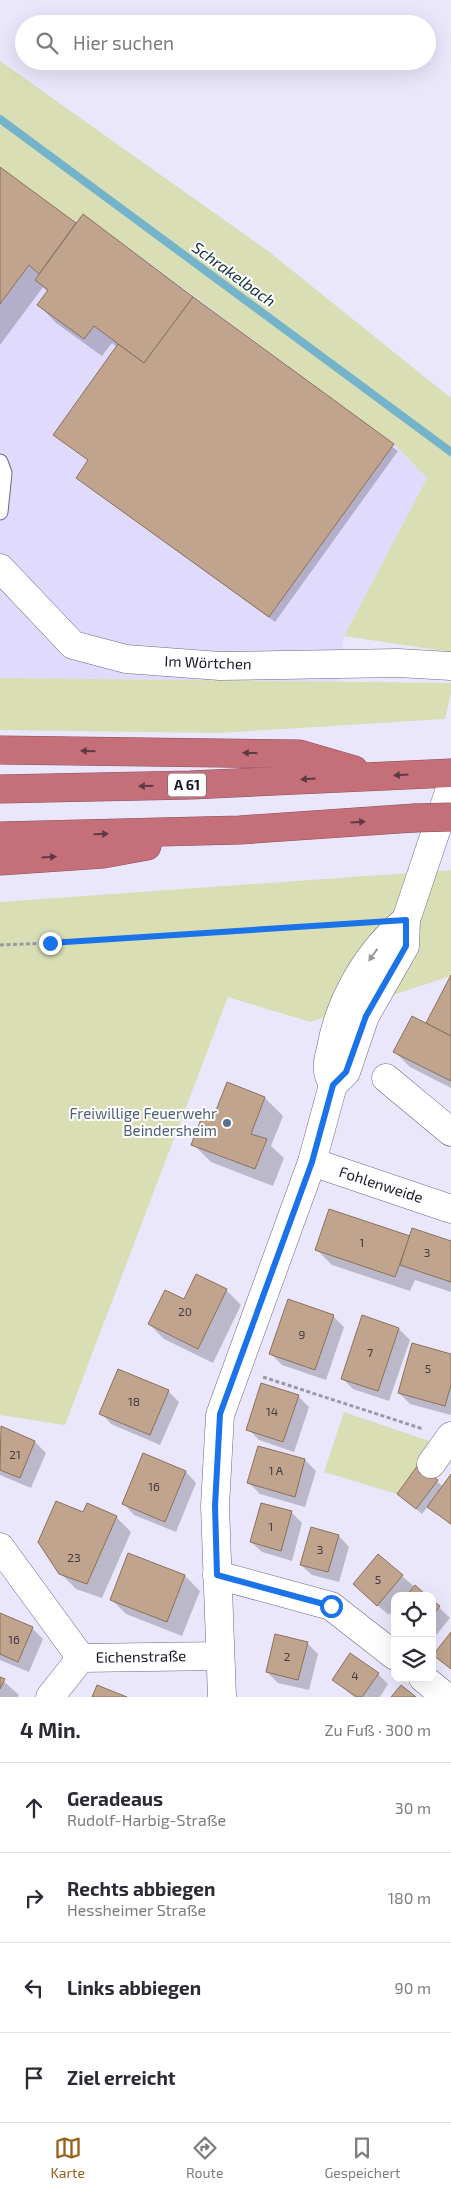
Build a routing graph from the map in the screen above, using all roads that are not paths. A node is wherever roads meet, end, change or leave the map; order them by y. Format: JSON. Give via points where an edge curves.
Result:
{"nodes":[{"id":1,"x":0,"y":462,"type":"edge"},
{"id":2,"x":0,"y":512,"type":"edge"},
{"id":3,"x":0,"y":568,"type":"edge"},
{"id":4,"x":451,"y":666,"type":"edge"},
{"id":5,"x":0,"y":750,"type":"edge"},
{"id":6,"x":374,"y":776,"type":"junction"},
{"id":7,"x":444,"y":777,"type":"edge"},
{"id":8,"x":0,"y":790,"type":"edge"},
{"id":9,"x":451,"y":817,"type":"edge"},
{"id":10,"x":240,"y":830,"type":"junction"},
{"id":11,"x":0,"y":836,"type":"edge"},
{"id":12,"x":0,"y":861,"type":"edge"},
{"id":13,"x":386,"y":1078,"type":"dead end"},
{"id":14,"x":451,"y":1132,"type":"edge"},
{"id":15,"x":312,"y":1162,"type":"junction"},
{"id":16,"x":451,"y":1209,"type":"edge"},
{"id":17,"x":450,"y":1437,"type":"edge"},
{"id":18,"x":431,"y":1464,"type":"dead end"},
{"id":19,"x":0,"y":1547,"type":"edge"},
{"id":20,"x":217,"y":1575,"type":"junction"},
{"id":21,"x":391,"y":1653,"type":"edge"},
{"id":22,"x":220,"y":1656,"type":"junction"},
{"id":23,"x":81,"y":1658,"type":"junction"},
{"id":24,"x":428,"y":1682,"type":"edge"},
{"id":25,"x":50,"y":1697,"type":"edge"},
{"id":26,"x":222,"y":1697,"type":"edge"},
{"id":27,"x":446,"y":1697,"type":"edge"}],
"edges":[{"from":1,"to":2,"type":"lane","via":[[4,473]]},
{"from":3,"to":4,"type":"street","name":"Im Wörtchen","via":[[73,645],[126,659],[220,666],[398,663]]},
{"from":6,"to":5,"type":"highway","one_way":true,"via":[[299,754]]},
{"from":7,"to":6,"type":"highway","number":"A 61","one_way":true},
{"from":6,"to":8,"type":"highway","number":"A 61","one_way":true},
{"from":7,"to":15,"type":"street","via":[[406,920],[387,935],[354,982],[334,1029],[327,1070],[333,1085]]},
{"from":10,"to":9,"type":"highway","one_way":true,"bridge":true},
{"from":11,"to":10,"type":"highway","one_way":true},
{"from":12,"to":10,"type":"highway","one_way":true,"via":[[102,854]]},
{"from":13,"to":14,"type":"street"},
{"from":15,"to":16,"type":"street","name":"Fohlenweide"},
{"from":15,"to":20,"type":"street","via":[[220,1414],[215,1506]]},
{"from":17,"to":18,"type":"street"},
{"from":19,"to":23,"type":"street"},
{"from":20,"to":21,"type":"street","via":[[331,1606]]},
{"from":20,"to":22,"type":"street"},
{"from":22,"to":23,"type":"street","name":"Eichenstraße"},
{"from":22,"to":26,"type":"street"},
{"from":23,"to":25,"type":"street","name":"Eichenstraße"},
{"from":24,"to":27,"type":"street"}]}
